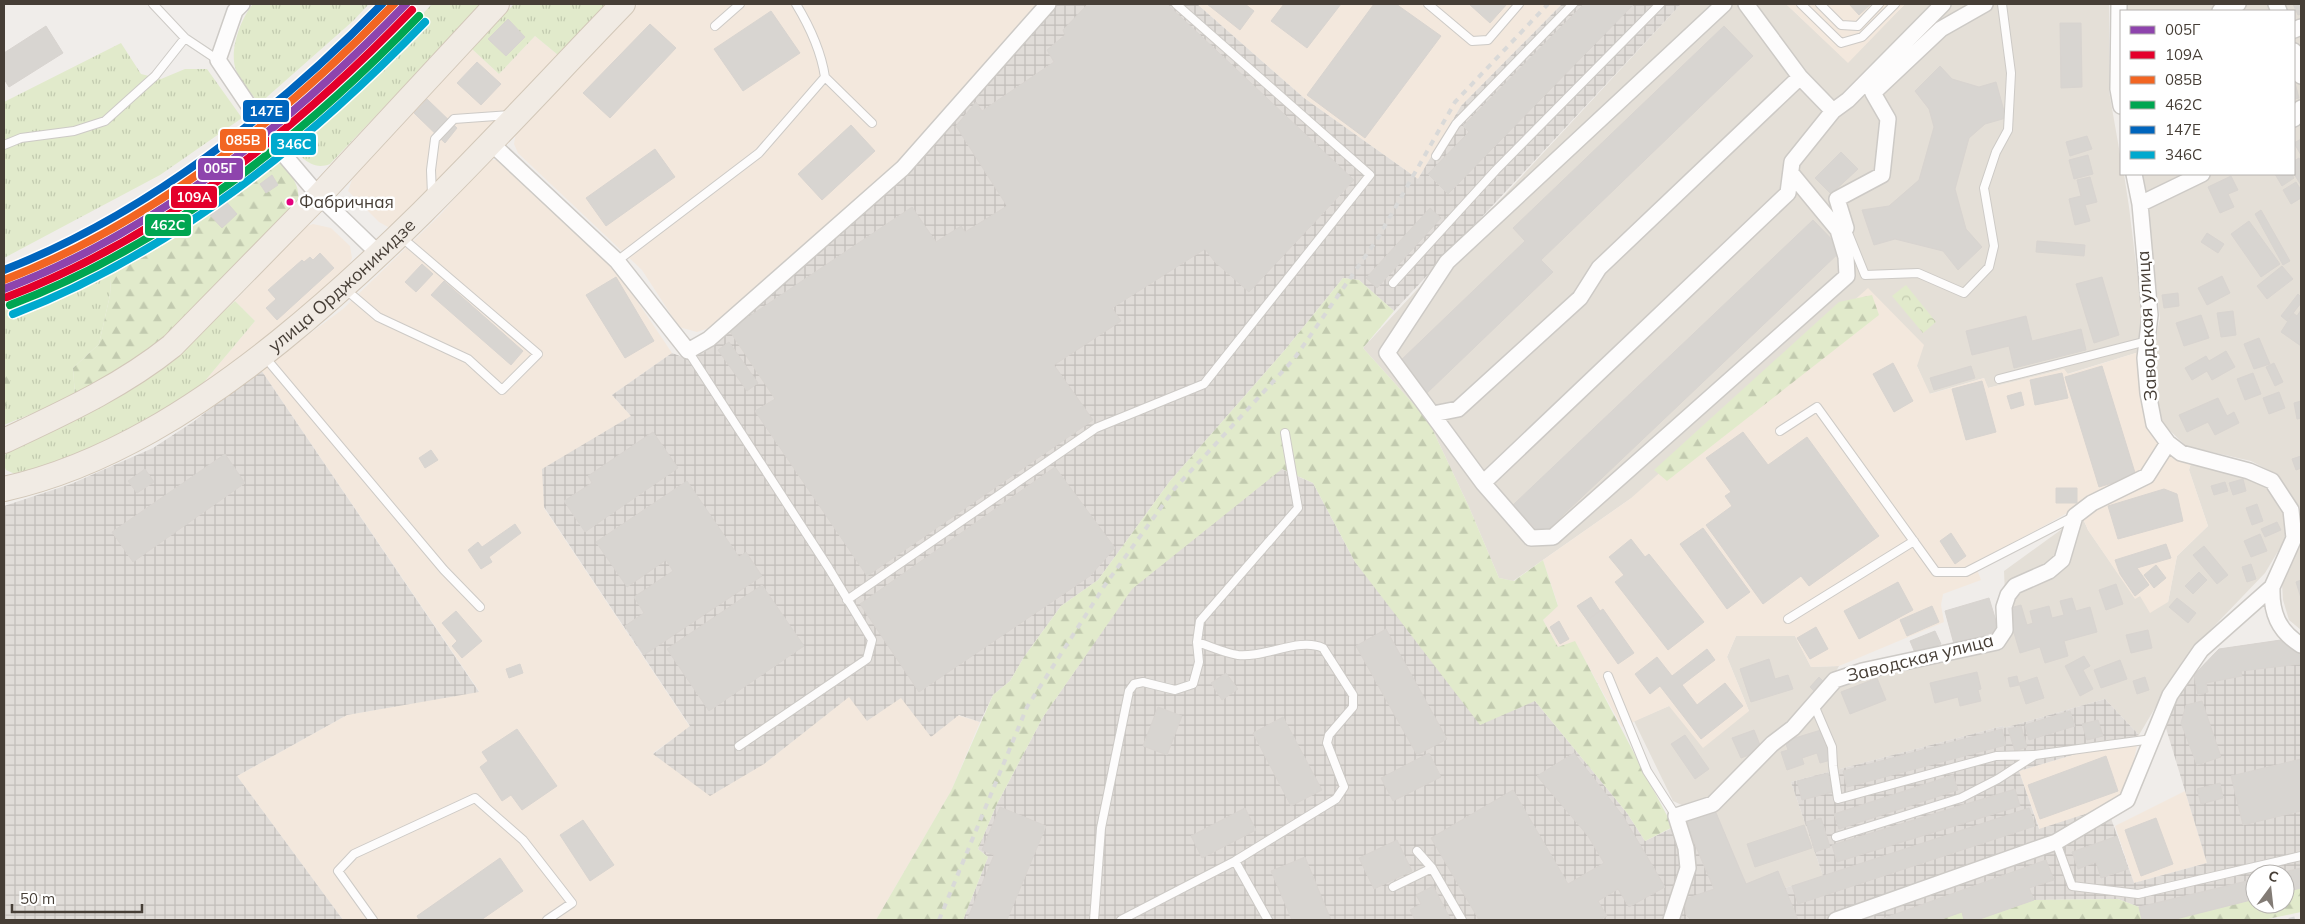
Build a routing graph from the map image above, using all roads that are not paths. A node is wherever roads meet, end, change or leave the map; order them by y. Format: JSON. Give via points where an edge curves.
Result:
{"nodes":[{"id":1,"x":153,"y":4,"type":"edge"},
{"id":2,"x":242,"y":4,"type":"edge"},
{"id":3,"x":497,"y":4,"type":"edge"},
{"id":4,"x":623,"y":4,"type":"edge"},
{"id":5,"x":740,"y":4,"type":"edge"},
{"id":6,"x":796,"y":4,"type":"edge"},
{"id":7,"x":1048,"y":4,"type":"edge"},
{"id":8,"x":1176,"y":4,"type":"edge"},
{"id":9,"x":1428,"y":4,"type":"edge"},
{"id":10,"x":1519,"y":4,"type":"edge"},
{"id":11,"x":1573,"y":4,"type":"edge"},
{"id":12,"x":1660,"y":4,"type":"edge"},
{"id":13,"x":1724,"y":4,"type":"edge"},
{"id":14,"x":1746,"y":4,"type":"edge"},
{"id":15,"x":1801,"y":4,"type":"edge"},
{"id":16,"x":1820,"y":4,"type":"edge"},
{"id":17,"x":1880,"y":4,"type":"edge"},
{"id":18,"x":1895,"y":4,"type":"edge"},
{"id":19,"x":1943,"y":4,"type":"edge"},
{"id":20,"x":1985,"y":4,"type":"edge"},
{"id":21,"x":2002,"y":4,"type":"edge"},
{"id":22,"x":2119,"y":4,"type":"edge"},
{"id":23,"x":2238,"y":4,"type":"edge"},
{"id":24,"x":2223,"y":10,"type":"edge"},
{"id":25,"x":715,"y":26,"type":"dead end"},
{"id":26,"x":185,"y":38,"type":"junction"},
{"id":27,"x":2295,"y":55,"type":"edge"},
{"id":28,"x":218,"y":60,"type":"junction"},
{"id":29,"x":2301,"y":76,"type":"edge"},
{"id":30,"x":825,"y":77,"type":"junction"},
{"id":31,"x":1800,"y":77,"type":"junction"},
{"id":32,"x":2120,"y":100,"type":"edge"},
{"id":33,"x":1833,"y":111,"type":"junction"},
{"id":34,"x":518,"y":115,"type":"junction"},
{"id":35,"x":872,"y":123,"type":"dead end"},
{"id":36,"x":491,"y":144,"type":"junction"},
{"id":37,"x":4,"y":145,"type":"edge"},
{"id":38,"x":1436,"y":156,"type":"dead end"},
{"id":39,"x":1791,"y":173,"type":"junction"},
{"id":40,"x":2134,"y":175,"type":"edge"},
{"id":41,"x":2200,"y":175,"type":"edge"},
{"id":42,"x":319,"y":196,"type":"junction"},
{"id":43,"x":432,"y":202,"type":"junction"},
{"id":44,"x":2140,"y":204,"type":"junction"},
{"id":45,"x":1846,"y":228,"type":"joint"},
{"id":46,"x":399,"y":235,"type":"junction"},
{"id":47,"x":379,"y":254,"type":"junction"},
{"id":48,"x":617,"y":261,"type":"junction"},
{"id":49,"x":1393,"y":283,"type":"dead end"},
{"id":50,"x":343,"y":288,"type":"junction"},
{"id":51,"x":2147,"y":342,"type":"junction"},
{"id":52,"x":688,"y":351,"type":"junction"},
{"id":53,"x":263,"y":354,"type":"junction"},
{"id":54,"x":1999,"y":379,"type":"dead end"},
{"id":55,"x":1433,"y":414,"type":"junction"},
{"id":56,"x":1780,"y":431,"type":"dead end"},
{"id":57,"x":1285,"y":433,"type":"dead end"},
{"id":58,"x":4,"y":440,"type":"edge"},
{"id":59,"x":2168,"y":443,"type":"junction"},
{"id":60,"x":1483,"y":483,"type":"junction"},
{"id":61,"x":4,"y":489,"type":"edge"},
{"id":62,"x":2075,"y":516,"type":"junction"},
{"id":63,"x":1914,"y":541,"type":"junction"},
{"id":64,"x":2272,"y":586,"type":"junction"},
{"id":65,"x":847,"y":600,"type":"junction"},
{"id":66,"x":480,"y":607,"type":"dead end"},
{"id":67,"x":1788,"y":619,"type":"dead end"},
{"id":68,"x":1197,"y":642,"type":"junction"},
{"id":69,"x":2301,"y":644,"type":"edge"},
{"id":70,"x":1608,"y":676,"type":"dead end"},
{"id":71,"x":1814,"y":705,"type":"junction"},
{"id":72,"x":2152,"y":739,"type":"junction"},
{"id":73,"x":740,"y":746,"type":"dead end"},
{"id":74,"x":2035,"y":755,"type":"junction"},
{"id":75,"x":1676,"y":816,"type":"junction"},
{"id":76,"x":1836,"y":837,"type":"dead end"},
{"id":77,"x":2056,"y":842,"type":"junction"},
{"id":78,"x":1417,"y":851,"type":"dead end"},
{"id":79,"x":2301,"y":856,"type":"edge"},
{"id":80,"x":1235,"y":861,"type":"junction"},
{"id":81,"x":1432,"y":868,"type":"junction"},
{"id":82,"x":1393,"y":887,"type":"dead end"},
{"id":83,"x":373,"y":920,"type":"edge"},
{"id":84,"x":547,"y":920,"type":"edge"},
{"id":85,"x":1094,"y":920,"type":"edge"},
{"id":86,"x":1121,"y":920,"type":"edge"},
{"id":87,"x":1268,"y":920,"type":"edge"},
{"id":88,"x":1462,"y":920,"type":"edge"},
{"id":89,"x":1671,"y":920,"type":"edge"},
{"id":90,"x":1836,"y":920,"type":"edge"}],
"edges":[{"from":1,"to":26,"type":"lane"},
{"from":2,"to":28,"type":"street","via":[[236,11]]},
{"from":3,"to":42,"type":"main road"},
{"from":4,"to":34,"type":"main road","name":"улица Орджоникидзе"},
{"from":5,"to":25,"type":"lane"},
{"from":6,"to":30,"type":"lane","via":[[809,27]]},
{"from":7,"to":52,"type":"street","via":[[903,168],[709,339]]},
{"from":8,"to":65,"type":"lane","via":[[1370,176],[1204,384],[1096,428]]},
{"from":9,"to":10,"type":"lane","via":[[1472,41],[1488,40]]},
{"from":11,"to":38,"type":"lane","via":[[1456,124]]},
{"from":12,"to":49,"type":"lane","via":[[1496,170]]},
{"from":13,"to":55,"type":"street","via":[[1447,262],[1387,353]]},
{"from":14,"to":31,"type":"street"},
{"from":15,"to":18,"type":"lane","via":[[1841,43],[1862,37]]},
{"from":16,"to":17,"type":"lane","via":[[1841,25],[1858,26]]},
{"from":19,"to":33,"type":"street","via":[[1848,100]]},
{"from":20,"to":45,"type":"street","via":[[1942,29],[1873,93],[1888,119],[1882,175],[1837,199]]},
{"from":21,"to":45,"type":"lane","via":[[2011,73],[2008,130],[1996,152],[1984,188],[1994,246],[1989,267],[1964,293],[1918,273],[1865,276]]},
{"from":22,"to":32,"type":"street"},
{"from":23,"to":24,"type":"street"},
{"from":26,"to":28,"type":"lane"},
{"from":26,"to":37,"type":"lane","via":[[154,76],[105,121],[74,131],[21,138]]},
{"from":27,"to":29,"type":"street"},
{"from":28,"to":42,"type":"street","via":[[262,127]]},
{"from":30,"to":35,"type":"lane"},
{"from":30,"to":48,"type":"lane","via":[[758,153]]},
{"from":31,"to":33,"type":"street"},
{"from":31,"to":55,"type":"street","via":[[1599,268],[1580,298],[1458,409]]},
{"from":33,"to":39,"type":"street","via":[[1792,162]]},
{"from":34,"to":36,"type":"main road","name":"улица Орджоникидзе"},
{"from":34,"to":43,"type":"lane","via":[[454,118],[436,139],[431,170]]},
{"from":36,"to":43,"type":"main road","name":"улица Орджоникидзе"},
{"from":36,"to":48,"type":"street"},
{"from":39,"to":60,"type":"street","via":[[1788,193]]},
{"from":39,"to":60,"type":"street","via":[[1838,230],[1846,257],[1847,276],[1553,537],[1531,538]]},
{"from":40,"to":44,"type":"street","name":"Заводская улица"},
{"from":41,"to":44,"type":"street"},
{"from":42,"to":47,"type":"street"},
{"from":42,"to":58,"type":"main road","via":[[199,321],[145,368],[83,404]]},
{"from":43,"to":46,"type":"main road","name":"улица Орджоникидзе"},
{"from":44,"to":51,"type":"street","name":"Заводская улица","via":[[2150,315]]},
{"from":46,"to":47,"type":"main road","name":"улица Орджоникидзе"},
{"from":46,"to":50,"type":"lane","via":[[538,354],[502,390],[468,359],[378,317]]},
{"from":47,"to":50,"type":"main road","name":"улица Орджоникидзе"},
{"from":48,"to":52,"type":"street"},
{"from":50,"to":53,"type":"main road","name":"улица Орджоникидзе"},
{"from":51,"to":54,"type":"lane"},
{"from":51,"to":59,"type":"street","name":"Заводская улица","via":[[2145,358],[2154,424]]},
{"from":52,"to":65,"type":"lane"},
{"from":53,"to":61,"type":"main road","name":"улица Орджоникидзе","via":[[149,432],[104,454],[26,484]]},
{"from":53,"to":66,"type":"lane","via":[[444,570]]},
{"from":55,"to":60,"type":"street"},
{"from":56,"to":63,"type":"lane","via":[[1817,407]]},
{"from":57,"to":68,"type":"lane","via":[[1298,508],[1200,622]]},
{"from":59,"to":62,"type":"street","via":[[2147,476],[2092,503]]},
{"from":59,"to":64,"type":"street","name":"Заводская улица","via":[[2182,453],[2249,471],[2272,481],[2291,510],[2294,538]]},
{"from":62,"to":63,"type":"lane","via":[[1966,572],[1936,572]]},
{"from":62,"to":71,"type":"street","name":"Заводская улица","via":[[2062,560],[2049,571],[2015,586],[2008,595],[2004,607],[2005,630],[1997,642],[1862,671],[1835,680]]},
{"from":63,"to":67,"type":"lane"},
{"from":64,"to":69,"type":"street","via":[[2271,605],[2277,620],[2285,633]]},
{"from":64,"to":72,"type":"street","name":"Заводская улица","via":[[2201,650],[2170,695]]},
{"from":65,"to":73,"type":"lane","via":[[872,640],[867,659]]},
{"from":68,"to":80,"type":"lane","via":[[1238,655],[1266,654],[1316,645],[1323,648],[1353,695],[1353,707],[1329,735],[1327,743],[1344,786],[1342,793]]},
{"from":68,"to":85,"type":"lane","via":[[1200,662],[1193,684],[1175,690],[1143,682],[1134,684],[1129,691],[1101,828]]},
{"from":70,"to":75,"type":"lane","via":[[1647,771]]},
{"from":71,"to":74,"type":"lane","via":[[1832,747],[1838,799],[1996,756]]},
{"from":71,"to":75,"type":"street","name":"Заводская улица","via":[[1713,804]]},
{"from":72,"to":74,"type":"lane"},
{"from":72,"to":77,"type":"street","name":"Заводская улица","via":[[2126,800]]},
{"from":74,"to":76,"type":"lane","via":[[1961,798]]},
{"from":75,"to":89,"type":"street","via":[[1686,848],[1688,868]]},
{"from":77,"to":79,"type":"lane","via":[[2072,886],[2138,894]]},
{"from":77,"to":90,"type":"street"},
{"from":78,"to":81,"type":"lane"},
{"from":80,"to":86,"type":"lane"},
{"from":80,"to":87,"type":"lane"},
{"from":81,"to":82,"type":"lane"},
{"from":81,"to":88,"type":"lane"},
{"from":83,"to":84,"type":"lane","via":[[338,871],[354,854],[475,798],[523,840],[572,903]]}]}
